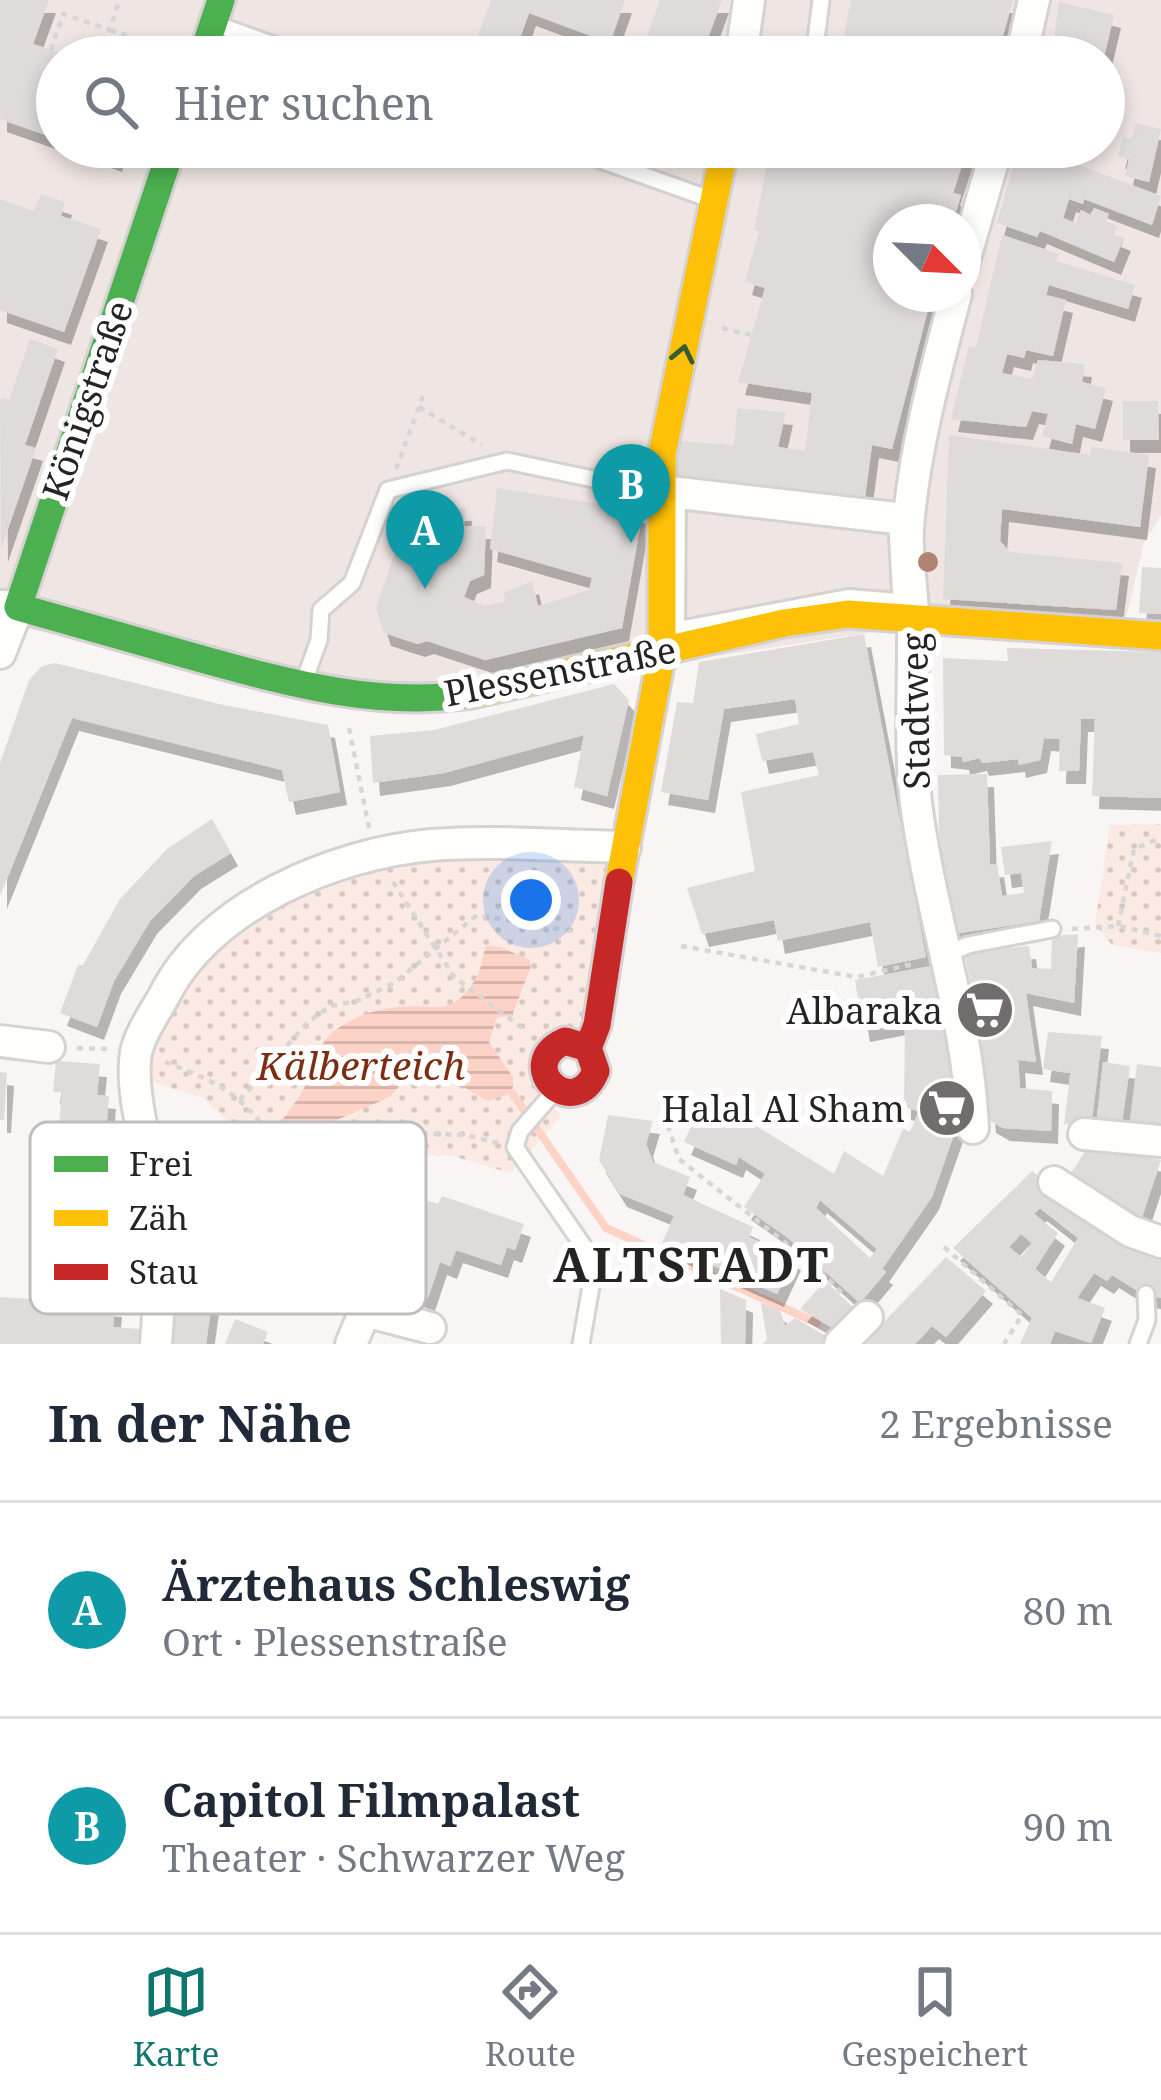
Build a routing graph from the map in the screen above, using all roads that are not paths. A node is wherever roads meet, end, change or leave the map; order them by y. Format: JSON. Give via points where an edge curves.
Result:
{"nodes":[{"id":1,"x":749,"y":0,"type":"edge"},
{"id":2,"x":821,"y":0,"type":"edge"},
{"id":3,"x":1034,"y":0,"type":"edge"},
{"id":4,"x":217,"y":12,"type":"edge"},
{"id":5,"x":266,"y":36,"type":"edge"},
{"id":6,"x":747,"y":36,"type":"edge"},
{"id":7,"x":816,"y":36,"type":"edge"},
{"id":8,"x":1026,"y":36,"type":"edge"},
{"id":9,"x":165,"y":168,"type":"edge"},
{"id":10,"x":623,"y":168,"type":"edge"},
{"id":11,"x":722,"y":168,"type":"edge"},
{"id":12,"x":992,"y":168,"type":"edge"},
{"id":13,"x":716,"y":201,"type":"junction"},
{"id":14,"x":981,"y":204,"type":"edge"},
{"id":15,"x":951,"y":312,"type":"edge"},
{"id":16,"x":662,"y":494,"type":"junction"},
{"id":17,"x":904,"y":519,"type":"joint"},
{"id":18,"x":9,"y":607,"type":"edge"},
{"id":19,"x":914,"y":618,"type":"junction"},
{"id":20,"x":1161,"y":636,"type":"edge"},
{"id":21,"x":0,"y":653,"type":"edge"},
{"id":22,"x":662,"y":653,"type":"junction"},
{"id":23,"x":302,"y":687,"type":"junction"},
{"id":24,"x":625,"y":847,"type":"junction"},
{"id":25,"x":1052,"y":929,"type":"road end"},
{"id":26,"x":943,"y":956,"type":"junction"},
{"id":27,"x":0,"y":1041,"type":"edge"},
{"id":28,"x":50,"y":1047,"type":"dead end"},
{"id":29,"x":549,"y":1098,"type":"joint"},
{"id":30,"x":140,"y":1122,"type":"edge"},
{"id":31,"x":973,"y":1128,"type":"dead end"},
{"id":32,"x":1084,"y":1134,"type":"dead end"},
{"id":33,"x":1161,"y":1141,"type":"edge"},
{"id":34,"x":1054,"y":1182,"type":"dead end"},
{"id":35,"x":1158,"y":1244,"type":"edge"},
{"id":36,"x":1146,"y":1294,"type":"dead end"},
{"id":37,"x":158,"y":1314,"type":"edge"},
{"id":38,"x":364,"y":1314,"type":"edge"},
{"id":39,"x":376,"y":1314,"type":"edge"},
{"id":40,"x":867,"y":1317,"type":"road end"},
{"id":41,"x":430,"y":1328,"type":"dead end"},
{"id":42,"x":156,"y":1344,"type":"edge"},
{"id":43,"x":351,"y":1344,"type":"edge"},
{"id":44,"x":581,"y":1344,"type":"edge"},
{"id":45,"x":840,"y":1344,"type":"edge"},
{"id":46,"x":1138,"y":1344,"type":"edge"}],
"edges":[{"from":1,"to":6,"type":"street"},
{"from":2,"to":7,"type":"lane"},
{"from":3,"to":8,"type":"street"},
{"from":4,"to":5,"type":"lane"},
{"from":9,"to":18,"type":"street","name":"Königstraße"},
{"from":10,"to":13,"type":"lane"},
{"from":11,"to":13,"type":"street"},
{"from":12,"to":14,"type":"street"},
{"from":16,"to":13,"type":"street","one_way":true,"via":[[662,454]]},
{"from":15,"to":19,"type":"street","name":"Stadtweg","via":[[908,529]]},
{"from":16,"to":22,"type":"street"},
{"from":16,"to":23,"type":"lane","via":[[507,460],[388,490],[352,583],[321,610]]},
{"from":17,"to":17,"type":"street","via":[[909,610],[849,605],[669,639],[670,492]]},
{"from":18,"to":21,"type":"street","name":"Königstraße"},
{"from":18,"to":23,"type":"street","name":"Plessenstraße"},
{"from":19,"to":20,"type":"street","name":"Plessenstraße"},
{"from":19,"to":22,"type":"street","name":"Plessenstraße","via":[[848,614],[784,622]]},
{"from":19,"to":26,"type":"street","name":"Stadtweg","via":[[916,800]]},
{"from":22,"to":23,"type":"street","name":"Plessenstraße","via":[[440,698]]},
{"from":22,"to":24,"type":"street"},
{"from":24,"to":29,"type":"street","via":[[597,1025],[588,1048],[565,1041],[552,1047],[544,1061]]},
{"from":24,"to":30,"type":"street","via":[[432,845],[324,871],[237,910],[176,972],[136,1051]]},
{"from":25,"to":26,"type":"lane"},
{"from":26,"to":31,"type":"street","name":"Stadtweg","via":[[971,1078]]},
{"from":27,"to":28,"type":"street"},
{"from":29,"to":44,"type":"lane","via":[[518,1140],[595,1263]]},
{"from":32,"to":33,"type":"street"},
{"from":34,"to":35,"type":"street"},
{"from":36,"to":46,"type":"lane","via":[[1148,1320]]},
{"from":37,"to":42,"type":"street"},
{"from":38,"to":43,"type":"street"},
{"from":39,"to":41,"type":"street"},
{"from":40,"to":45,"type":"street"}]}
